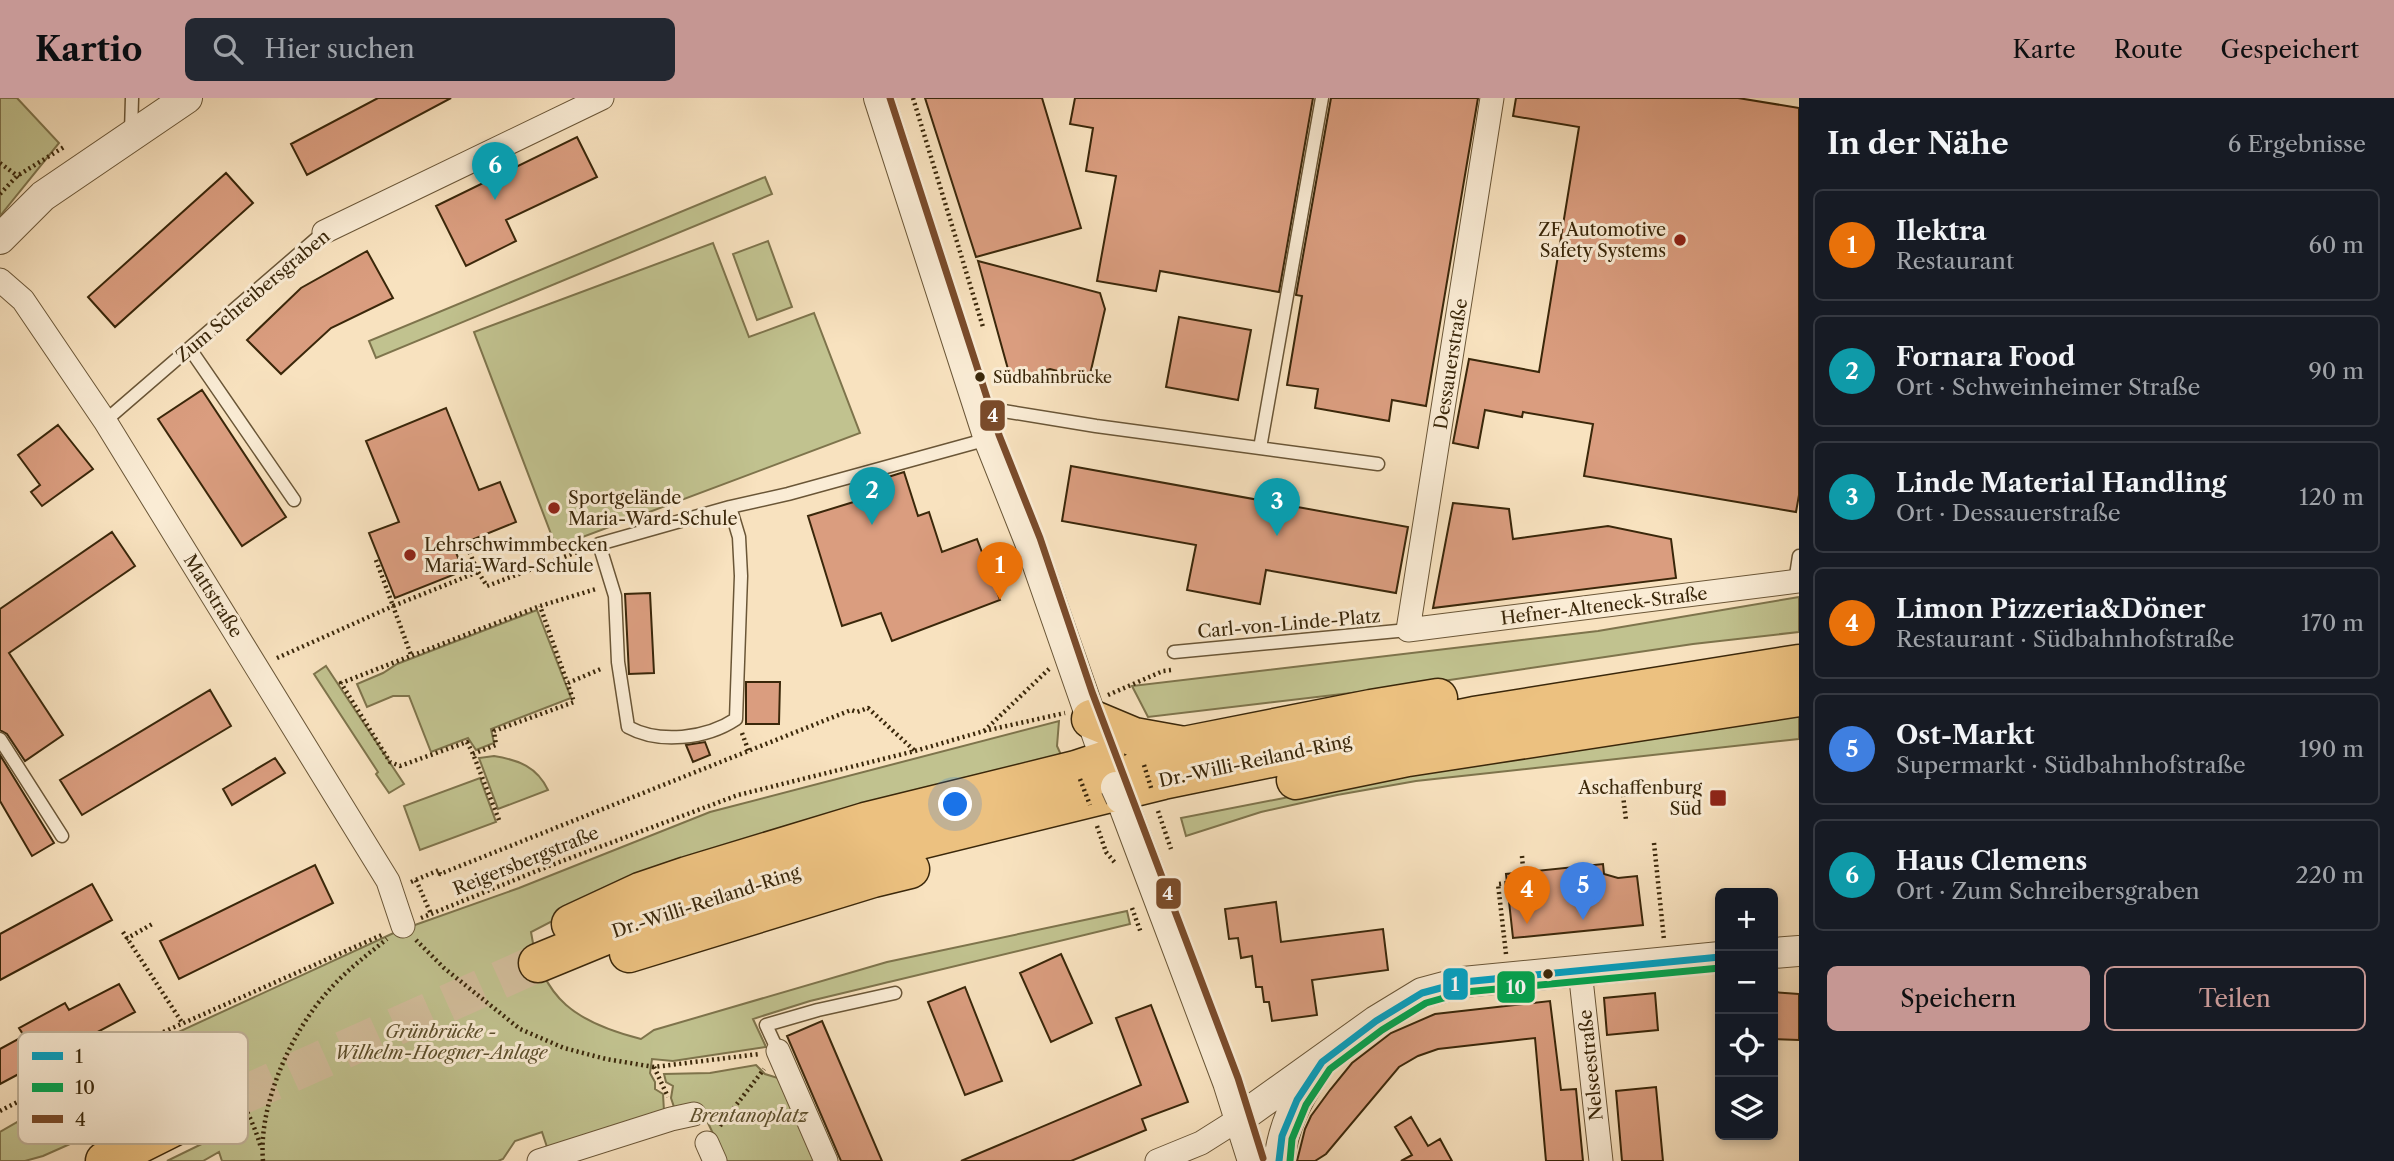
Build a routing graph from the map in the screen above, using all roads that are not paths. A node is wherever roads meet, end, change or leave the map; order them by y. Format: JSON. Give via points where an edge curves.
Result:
{"nodes":[{"id":1,"x":132,"y":98,"type":"edge"},
{"id":2,"x":187,"y":98,"type":"edge"},
{"id":3,"x":602,"y":98,"type":"edge"},
{"id":4,"x":880,"y":98,"type":"edge"},
{"id":5,"x":1322,"y":98,"type":"edge"},
{"id":6,"x":1492,"y":98,"type":"edge"},
{"id":7,"x":131,"y":136,"type":"junction"},
{"id":8,"x":324,"y":232,"type":"joint"},
{"id":9,"x":0,"y":239,"type":"edge"},
{"id":10,"x":0,"y":280,"type":"edge"},
{"id":11,"x":190,"y":349,"type":"junction"},
{"id":12,"x":978,"y":407,"type":"junction"},
{"id":13,"x":106,"y":421,"type":"junction"},
{"id":14,"x":989,"y":439,"type":"junction"},
{"id":15,"x":1261,"y":448,"type":"junction"},
{"id":16,"x":1378,"y":464,"type":"dead end"},
{"id":17,"x":294,"y":500,"type":"dead end"},
{"id":18,"x":730,"y":506,"type":"junction"},
{"id":19,"x":1799,"y":555,"type":"edge"},
{"id":20,"x":1797,"y":581,"type":"edge"},
{"id":21,"x":1408,"y":630,"type":"junction"},
{"id":22,"x":1799,"y":640,"type":"edge"},
{"id":23,"x":1174,"y":652,"type":"dead end"},
{"id":24,"x":1799,"y":664,"type":"edge"},
{"id":25,"x":1799,"y":674,"type":"edge"},
{"id":26,"x":1699,"y":681,"type":"junction"},
{"id":27,"x":1799,"y":697,"type":"edge"},
{"id":28,"x":1088,"y":712,"type":"junction"},
{"id":29,"x":0,"y":738,"type":"edge"},
{"id":30,"x":1184,"y":746,"type":"junction"},
{"id":31,"x":1124,"y":800,"type":"junction"},
{"id":32,"x":62,"y":836,"type":"dead end"},
{"id":33,"x":403,"y":926,"type":"road end"},
{"id":34,"x":1799,"y":951,"type":"edge"},
{"id":35,"x":1778,"y":953,"type":"edge"},
{"id":36,"x":1715,"y":957,"type":"edge"},
{"id":37,"x":538,"y":963,"type":"junction"},
{"id":38,"x":1580,"y":970,"type":"junction"},
{"id":39,"x":895,"y":993,"type":"dead end"},
{"id":40,"x":778,"y":1051,"type":"joint"},
{"id":41,"x":1322,"y":1062,"type":"junction"},
{"id":42,"x":694,"y":1114,"type":"dead end"},
{"id":43,"x":1239,"y":1119,"type":"junction"},
{"id":44,"x":139,"y":1144,"type":"edge"},
{"id":45,"x":105,"y":1161,"type":"edge"},
{"id":46,"x":539,"y":1161,"type":"edge"},
{"id":47,"x":826,"y":1161,"type":"edge"},
{"id":48,"x":1157,"y":1161,"type":"edge"},
{"id":49,"x":1253,"y":1161,"type":"edge"},
{"id":50,"x":1279,"y":1161,"type":"edge"},
{"id":51,"x":1601,"y":1161,"type":"edge"}],
"edges":[{"from":1,"to":7,"type":"lane"},
{"from":2,"to":7,"type":"street"},
{"from":3,"to":8,"type":"street","name":"Zum Schreibersgraben"},
{"from":4,"to":12,"type":"street"},
{"from":5,"to":15,"type":"lane"},
{"from":6,"to":21,"type":"street","name":"Dessauerstraße"},
{"from":7,"to":9,"type":"street","via":[[43,196]]},
{"from":8,"to":11,"type":"lane","name":"Zum Schreibersgraben"},
{"from":10,"to":13,"type":"street","name":"Mattstraße","via":[[23,300]]},
{"from":11,"to":13,"type":"lane","name":"Zum Schreibersgraben"},
{"from":11,"to":17,"type":"lane"},
{"from":12,"to":14,"type":"street"},
{"from":12,"to":15,"type":"lane"},
{"from":13,"to":33,"type":"street","name":"Mattstraße","via":[[388,881]]},
{"from":14,"to":18,"type":"lane"},
{"from":14,"to":28,"type":"street"},
{"from":15,"to":16,"type":"lane"},
{"from":18,"to":18,"type":"lane","via":[[599,544],[612,584],[628,727],[639,733],[655,738],[698,734],[721,729],[736,719],[741,576],[739,537]]},
{"from":19,"to":20,"type":"lane"},
{"from":20,"to":21,"type":"street","name":"Hefner-Alteneck-Straße"},
{"from":21,"to":23,"type":"lane","name":"Carl-von-Linde-Platz"},
{"from":22,"to":30,"type":"highway","via":[[1371,709]]},
{"from":24,"to":26,"type":"highway","name":"Dr.-Willi-Reiland-Ring"},
{"from":25,"to":26,"type":"highway","name":"Dr.-Willi-Reiland-Ring"},
{"from":26,"to":37,"type":"highway","name":"Dr.-Willi-Reiland-Ring","via":[[1474,716],[1086,798],[802,869],[611,933]]},
{"from":27,"to":31,"type":"highway"},
{"from":28,"to":30,"type":"highway","via":[[1134,737]]},
{"from":28,"to":31,"type":"street"},
{"from":29,"to":32,"type":"lane"},
{"from":30,"to":31,"type":"highway"},
{"from":31,"to":37,"type":"highway","via":[[604,960]]},
{"from":31,"to":37,"type":"highway","via":[[1076,770],[865,822],[652,888],[573,922]]},
{"from":31,"to":43,"type":"street"},
{"from":34,"to":35,"type":"street"},
{"from":36,"to":38,"type":"street"},
{"from":38,"to":41,"type":"street","via":[[1463,982],[1422,993]]},
{"from":38,"to":51,"type":"street","name":"Nelseestraße"},
{"from":39,"to":40,"type":"lane","via":[[766,1025]]},
{"from":40,"to":47,"type":"street"},
{"from":41,"to":43,"type":"street"},
{"from":41,"to":50,"type":"street","via":[[1297,1100],[1282,1136]]},
{"from":42,"to":46,"type":"street"},
{"from":43,"to":48,"type":"street","via":[[1202,1143]]},
{"from":43,"to":49,"type":"street"},
{"from":44,"to":45,"type":"highway"}]}
